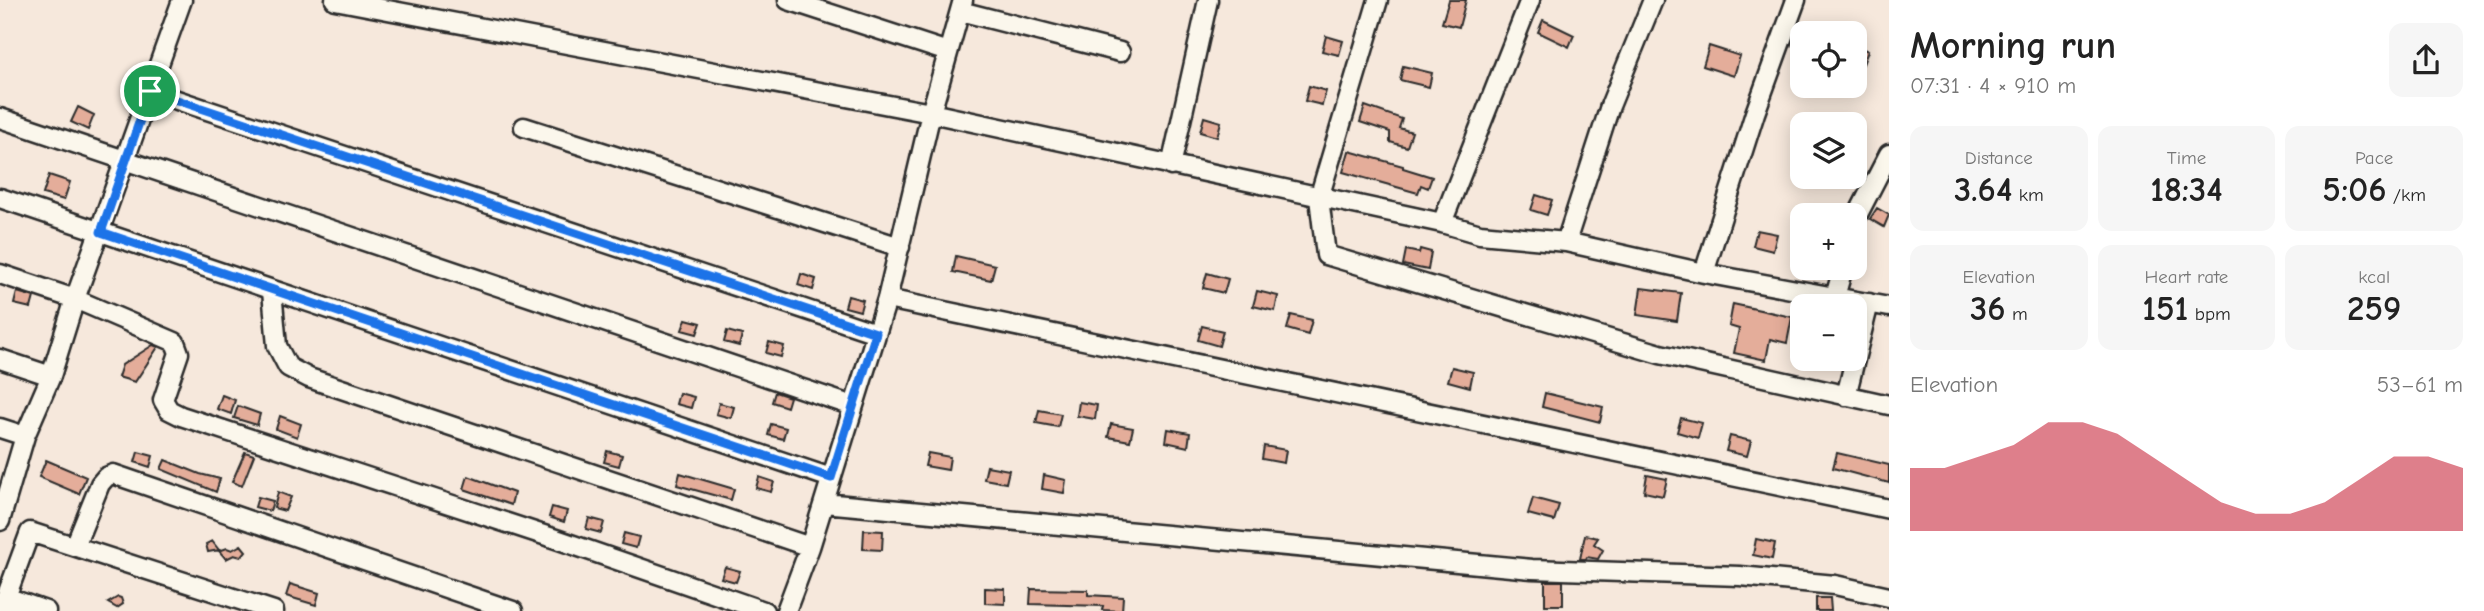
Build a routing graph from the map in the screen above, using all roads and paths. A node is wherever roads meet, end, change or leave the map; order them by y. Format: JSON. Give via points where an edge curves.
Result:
{"nodes":[{"id":1,"x":182,"y":0,"type":"edge"},
{"id":2,"x":335,"y":0,"type":"edge"},
{"id":3,"x":788,"y":0,"type":"edge"},
{"id":4,"x":1208,"y":0,"type":"edge"},
{"id":5,"x":1378,"y":0,"type":"edge"},
{"id":6,"x":1530,"y":0,"type":"edge"},
{"id":7,"x":1653,"y":0,"type":"edge"},
{"id":8,"x":1796,"y":0,"type":"edge"},
{"id":9,"x":961,"y":6,"type":"edge"},
{"id":10,"x":948,"y":52,"type":"junction"},
{"id":11,"x":1120,"y":52,"type":"dead end"},
{"id":12,"x":150,"y":91,"type":"junction"},
{"id":13,"x":931,"y":113,"type":"junction"},
{"id":14,"x":0,"y":118,"type":"edge"},
{"id":15,"x":524,"y":127,"type":"dead end"},
{"id":16,"x":1889,"y":153,"type":"edge"},
{"id":17,"x":126,"y":160,"type":"junction"},
{"id":18,"x":1171,"y":166,"type":"junction"},
{"id":19,"x":0,"y":198,"type":"edge"},
{"id":20,"x":1319,"y":198,"type":"junction"},
{"id":21,"x":1864,"y":203,"type":"edge"},
{"id":22,"x":1442,"y":223,"type":"junction"},
{"id":23,"x":101,"y":232,"type":"junction"},
{"id":24,"x":1566,"y":242,"type":"junction"},
{"id":25,"x":900,"y":247,"type":"junction"},
{"id":26,"x":1704,"y":273,"type":"junction"},
{"id":27,"x":0,"y":274,"type":"edge"},
{"id":28,"x":272,"y":290,"type":"junction"},
{"id":29,"x":1819,"y":294,"type":"edge"},
{"id":30,"x":75,"y":299,"type":"junction"},
{"id":31,"x":887,"y":299,"type":"junction"},
{"id":32,"x":1869,"y":303,"type":"joint"},
{"id":33,"x":1889,"y":307,"type":"edge"},
{"id":34,"x":876,"y":333,"type":"junction"},
{"id":35,"x":0,"y":359,"type":"edge"},
{"id":36,"x":51,"y":376,"type":"junction"},
{"id":37,"x":1846,"y":396,"type":"junction"},
{"id":38,"x":1889,"y":405,"type":"edge"},
{"id":39,"x":853,"y":406,"type":"junction"},
{"id":40,"x":0,"y":428,"type":"edge"},
{"id":41,"x":25,"y":436,"type":"junction"},
{"id":42,"x":831,"y":478,"type":"junction"},
{"id":43,"x":824,"y":503,"type":"junction"},
{"id":44,"x":1889,"y":509,"type":"edge"},
{"id":45,"x":1,"y":517,"type":"edge"},
{"id":46,"x":75,"y":547,"type":"junction"},
{"id":47,"x":810,"y":547,"type":"junction"},
{"id":48,"x":1889,"y":597,"type":"edge"},
{"id":49,"x":4,"y":604,"type":"edge"},
{"id":50,"x":46,"y":611,"type":"edge"},
{"id":51,"x":274,"y":611,"type":"edge"},
{"id":52,"x":513,"y":611,"type":"edge"},
{"id":53,"x":764,"y":611,"type":"edge"},
{"id":54,"x":786,"y":611,"type":"edge"}],
"edges":[{"from":1,"to":12,"type":"street"},
{"from":2,"to":13,"type":"street"},
{"from":3,"to":10,"type":"street"},
{"from":4,"to":18,"type":"street"},
{"from":5,"to":20,"type":"street"},
{"from":6,"to":22,"type":"street"},
{"from":7,"to":24,"type":"street","via":[[1610,106]]},
{"from":8,"to":26,"type":"street"},
{"from":9,"to":10,"type":"street"},
{"from":9,"to":11,"type":"street"},
{"from":10,"to":13,"type":"street"},
{"from":12,"to":17,"type":"street"},
{"from":12,"to":34,"type":"street"},
{"from":13,"to":18,"type":"street"},
{"from":13,"to":25,"type":"street"},
{"from":14,"to":17,"type":"street"},
{"from":15,"to":25,"type":"street"},
{"from":16,"to":21,"type":"street"},
{"from":17,"to":23,"type":"street"},
{"from":17,"to":39,"type":"street"},
{"from":18,"to":20,"type":"street"},
{"from":19,"to":23,"type":"street"},
{"from":20,"to":22,"type":"street"},
{"from":20,"to":37,"type":"street","via":[[1326,255],[1660,354]]},
{"from":22,"to":24,"type":"street","via":[[1480,234]]},
{"from":23,"to":28,"type":"street"},
{"from":23,"to":30,"type":"street"},
{"from":24,"to":26,"type":"street"},
{"from":25,"to":31,"type":"street"},
{"from":26,"to":29,"type":"street"},
{"from":27,"to":30,"type":"street"},
{"from":28,"to":42,"type":"street"},
{"from":28,"to":47,"type":"street","via":[[277,346],[289,367],[309,378]]},
{"from":30,"to":36,"type":"street"},
{"from":30,"to":53,"type":"street","via":[[175,342],[179,352],[163,400],[169,411]]},
{"from":31,"to":34,"type":"street"},
{"from":31,"to":44,"type":"street"},
{"from":32,"to":33,"type":"street"},
{"from":32,"to":37,"type":"street"},
{"from":34,"to":39,"type":"street"},
{"from":35,"to":36,"type":"street"},
{"from":36,"to":41,"type":"street"},
{"from":37,"to":38,"type":"street"},
{"from":39,"to":42,"type":"street"},
{"from":40,"to":41,"type":"street"},
{"from":41,"to":45,"type":"street"},
{"from":42,"to":43,"type":"street"},
{"from":43,"to":47,"type":"street"},
{"from":43,"to":48,"type":"street","via":[[1532,569],[1740,576],[1835,585]]},
{"from":46,"to":49,"type":"street","via":[[30,532]]},
{"from":46,"to":51,"type":"street"},
{"from":46,"to":52,"type":"street","via":[[100,484],[113,474]]},
{"from":47,"to":54,"type":"street"},
{"from":49,"to":50,"type":"street"}]}
